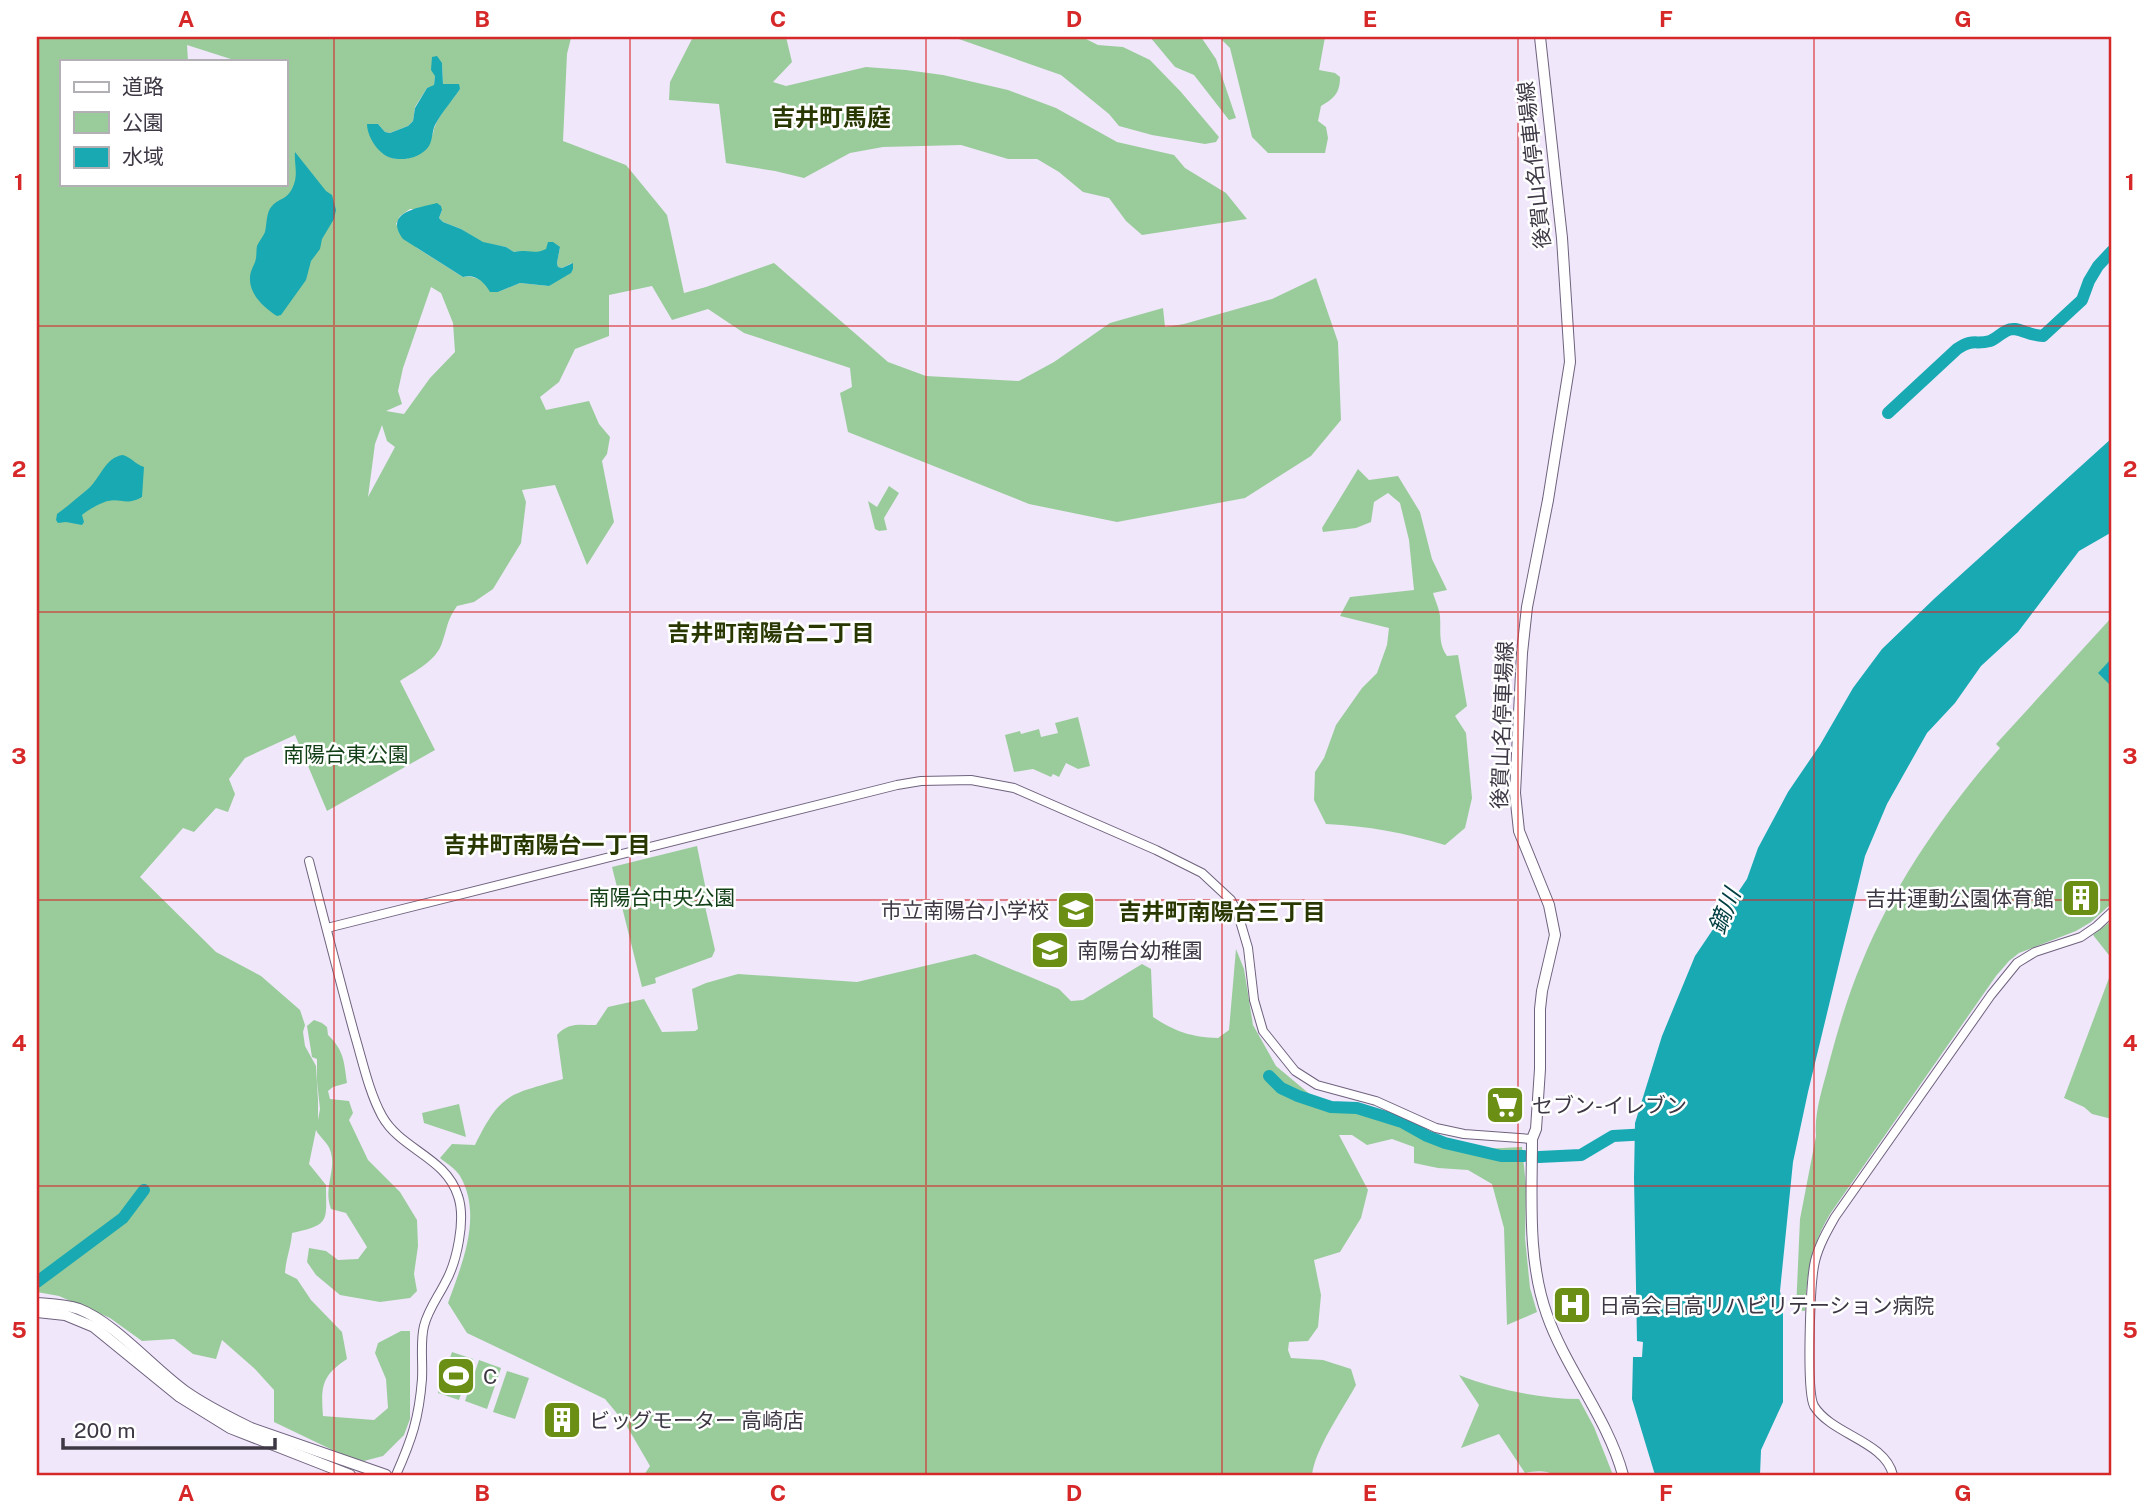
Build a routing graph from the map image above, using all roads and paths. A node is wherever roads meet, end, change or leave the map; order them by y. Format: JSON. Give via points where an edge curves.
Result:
{"nodes":[{"id":1,"x":1540,"y":37,"type":"edge"},
{"id":2,"x":309,"y":861,"type":"dead end"},
{"id":3,"x":2112,"y":912,"type":"edge"},
{"id":4,"x":327,"y":928,"type":"junction"},
{"id":5,"x":1532,"y":1139,"type":"junction"},
{"id":6,"x":37,"y":1303,"type":"edge"},
{"id":7,"x":37,"y":1312,"type":"edge"},
{"id":8,"x":350,"y":1475,"type":"edge"},
{"id":9,"x":386,"y":1475,"type":"edge"},
{"id":10,"x":396,"y":1475,"type":"edge"},
{"id":11,"x":1623,"y":1475,"type":"edge"},
{"id":12,"x":1894,"y":1475,"type":"edge"}],
"edges":[{"from":1,"to":5,"type":"main road","name":"後賀山名停車場線","via":[[1570,362],[1527,607],[1518,730],[1515,793],[1520,831],[1549,905],[1555,935],[1541,1000]]},
{"from":2,"to":4,"type":"street"},
{"from":3,"to":12,"type":"street","via":[[2081,937],[2017,963],[1842,1207],[1820,1246],[1812,1291],[1809,1383],[1814,1405],[1827,1420],[1883,1456]]},
{"from":4,"to":5,"type":"street","via":[[897,785],[971,780],[1014,789],[1156,850],[1211,881],[1238,914],[1263,1031],[1295,1071],[1317,1085],[1376,1101],[1436,1128]]},
{"from":4,"to":10,"type":"street","via":[[372,1096],[398,1136],[452,1181],[463,1216],[447,1280],[423,1328],[418,1418]]},
{"from":5,"to":11,"type":"main road","name":"後賀山名停車場線","via":[[1535,1277],[1547,1317]]},
{"from":6,"to":9,"type":"main road","via":[[65,1305],[98,1320],[185,1391],[242,1424]]},
{"from":7,"to":8,"type":"main road","via":[[65,1314],[94,1327],[180,1397],[221,1422]]}]}
